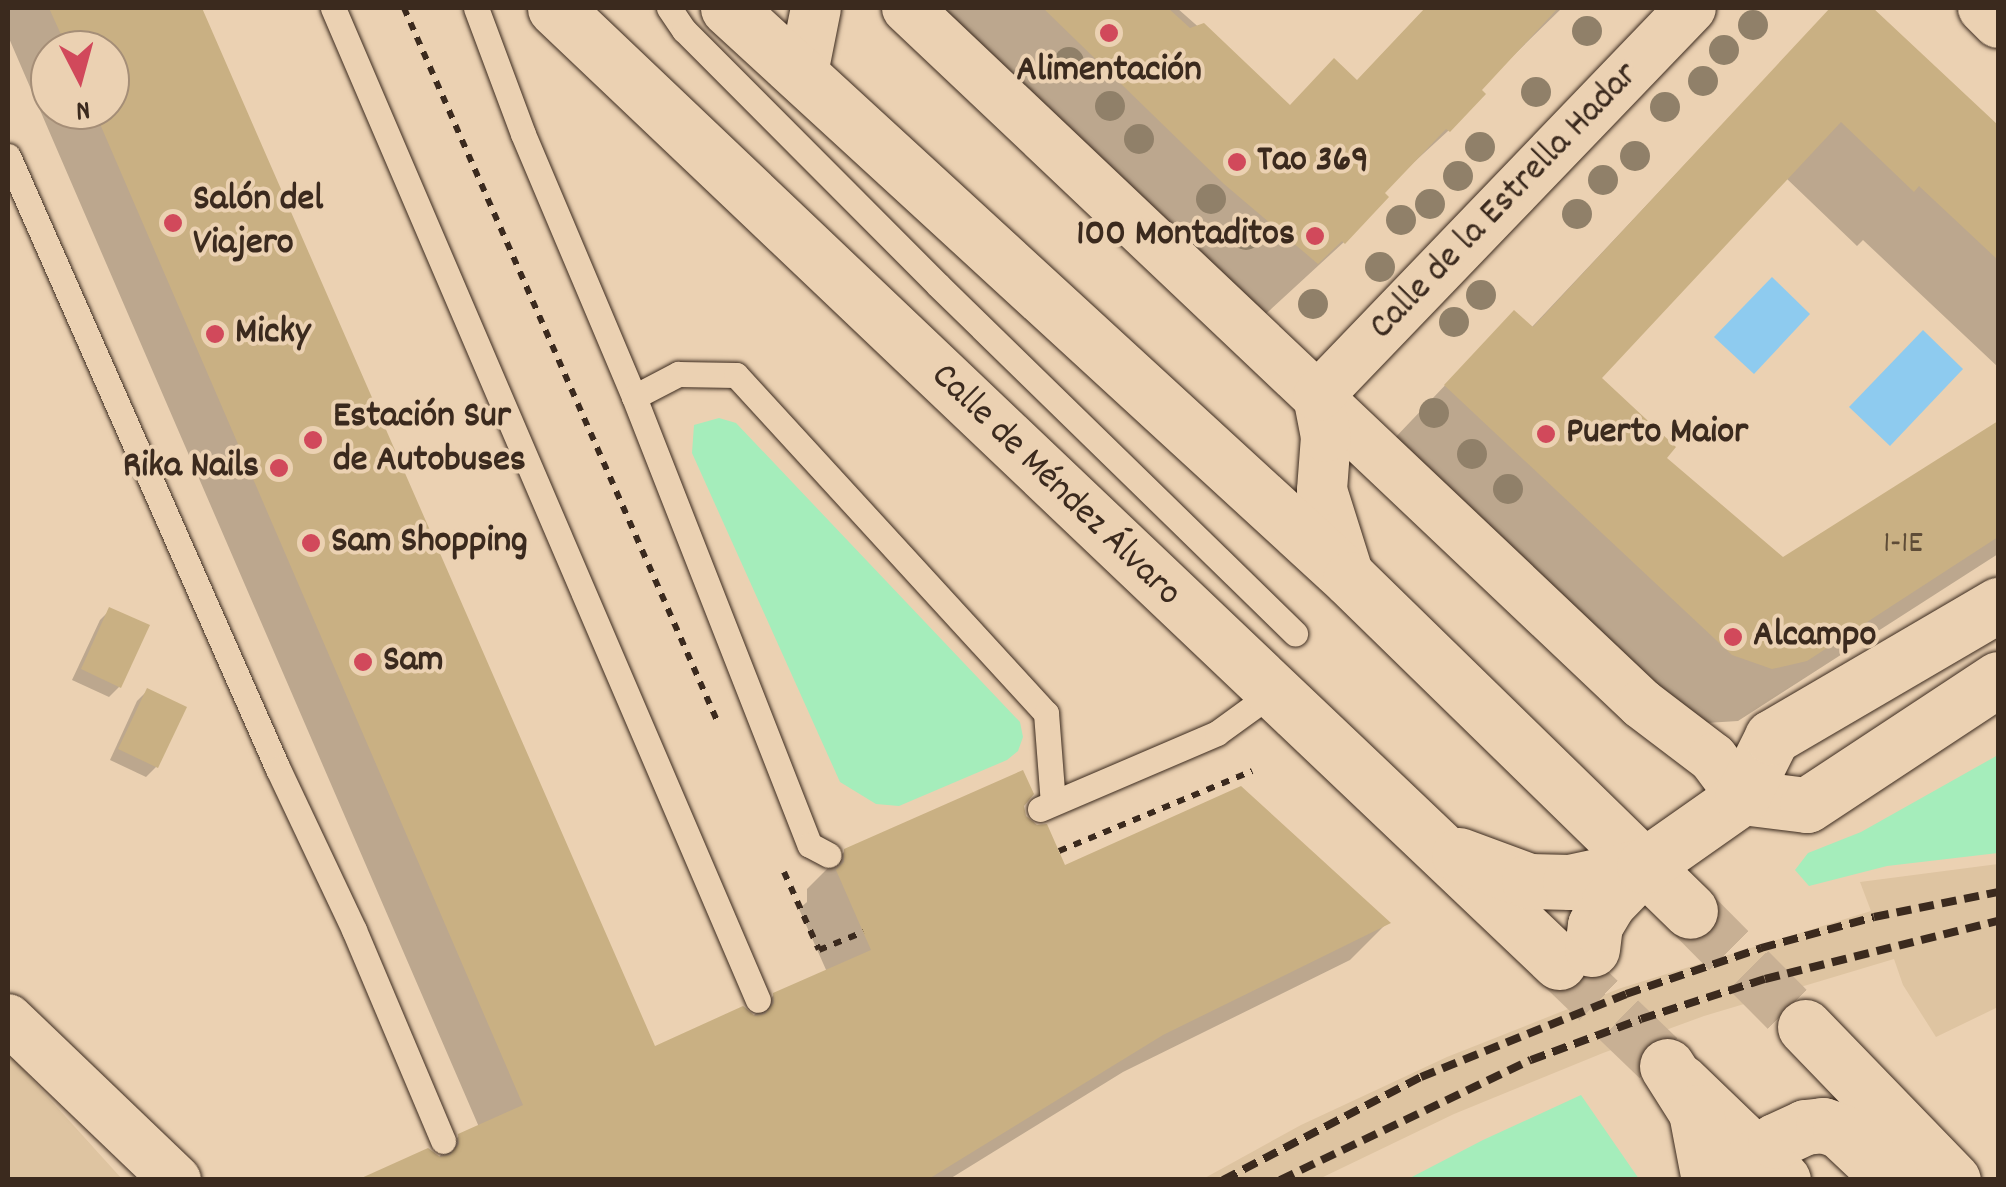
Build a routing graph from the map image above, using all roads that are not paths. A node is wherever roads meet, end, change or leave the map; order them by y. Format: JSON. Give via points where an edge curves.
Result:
{"nodes":[{"id":1,"x":332,"y":8,"type":"edge"},
{"id":2,"x":476,"y":8,"type":"edge"},
{"id":3,"x":555,"y":8,"type":"edge"},
{"id":4,"x":669,"y":8,"type":"edge"},
{"id":5,"x":728,"y":8,"type":"edge"},
{"id":6,"x":816,"y":8,"type":"edge"},
{"id":7,"x":908,"y":8,"type":"edge"},
{"id":8,"x":1691,"y":8,"type":"edge"},
{"id":9,"x":1983,"y":8,"type":"edge"},
{"id":10,"x":1998,"y":22,"type":"edge"},
{"id":11,"x":803,"y":73,"type":"junction"},
{"id":12,"x":8,"y":156,"type":"edge"},
{"id":13,"x":1318,"y":396,"type":"junction"},
{"id":14,"x":634,"y":398,"type":"junction"},
{"id":15,"x":1350,"y":579,"type":"junction"},
{"id":16,"x":1998,"y":606,"type":"edge"},
{"id":17,"x":1295,"y":633,"type":"dead end"},
{"id":18,"x":1998,"y":680,"type":"edge"},
{"id":19,"x":1272,"y":692,"type":"junction"},
{"id":20,"x":1742,"y":797,"type":"junction"},
{"id":21,"x":1444,"y":852,"type":"junction"},
{"id":22,"x":829,"y":855,"type":"dead end"},
{"id":23,"x":1644,"y":866,"type":"junction"},
{"id":24,"x":1690,"y":910,"type":"tunnel mouth"},
{"id":25,"x":758,"y":1000,"type":"dead end"},
{"id":26,"x":8,"y":1020,"type":"edge"},
{"id":27,"x":1805,"y":1027,"type":"tunnel mouth"},
{"id":28,"x":444,"y":1141,"type":"dead end"},
{"id":29,"x":1756,"y":1171,"type":"edge"},
{"id":30,"x":176,"y":1180,"type":"edge"},
{"id":31,"x":1708,"y":1180,"type":"edge"},
{"id":32,"x":1892,"y":1180,"type":"edge"},
{"id":33,"x":1953,"y":1180,"type":"edge"}],
"edges":[{"from":1,"to":25,"type":"lane"},
{"from":2,"to":14,"type":"lane"},
{"from":3,"to":19,"type":"main road","name":"Calle de Méndez Álvaro"},
{"from":4,"to":17,"type":"lane","via":[[938,284]]},
{"from":5,"to":11,"type":"main road"},
{"from":6,"to":11,"type":"street"},
{"from":7,"to":13,"type":"street"},
{"from":8,"to":13,"type":"street","name":"Calle de la Estrella Hadar"},
{"from":9,"to":10,"type":"street"},
{"from":11,"to":15,"type":"main road"},
{"from":12,"to":28,"type":"lane"},
{"from":13,"to":15,"type":"street","via":[[1326,437],[1322,490]]},
{"from":13,"to":20,"type":"street","via":[[1642,704],[1712,758]]},
{"from":14,"to":19,"type":"lane","via":[[678,374],[736,375],[1046,713],[1047,806],[1217,733]]},
{"from":14,"to":22,"type":"lane","via":[[810,845]]},
{"from":15,"to":23,"type":"main road"},
{"from":16,"to":20,"type":"main road","via":[[1772,737]]},
{"from":18,"to":20,"type":"main road","via":[[1807,804]]},
{"from":19,"to":21,"type":"main road","name":"Calle de Méndez Álvaro"},
{"from":20,"to":23,"type":"main road"},
{"from":21,"to":23,"type":"main road","via":[[1530,881],[1570,882]]},
{"from":21,"to":23,"type":"main road","name":"Calle de Méndez Álvaro","via":[[1576,956],[1604,910]]},
{"from":23,"to":24,"type":"main road"},
{"from":26,"to":30,"type":"street"},
{"from":27,"to":33,"type":"main road"},
{"from":29,"to":31,"type":"main road","via":[[1674,1074],[1696,1112]]},
{"from":29,"to":32,"type":"main road","via":[[1792,1132],[1824,1125]]}]}
